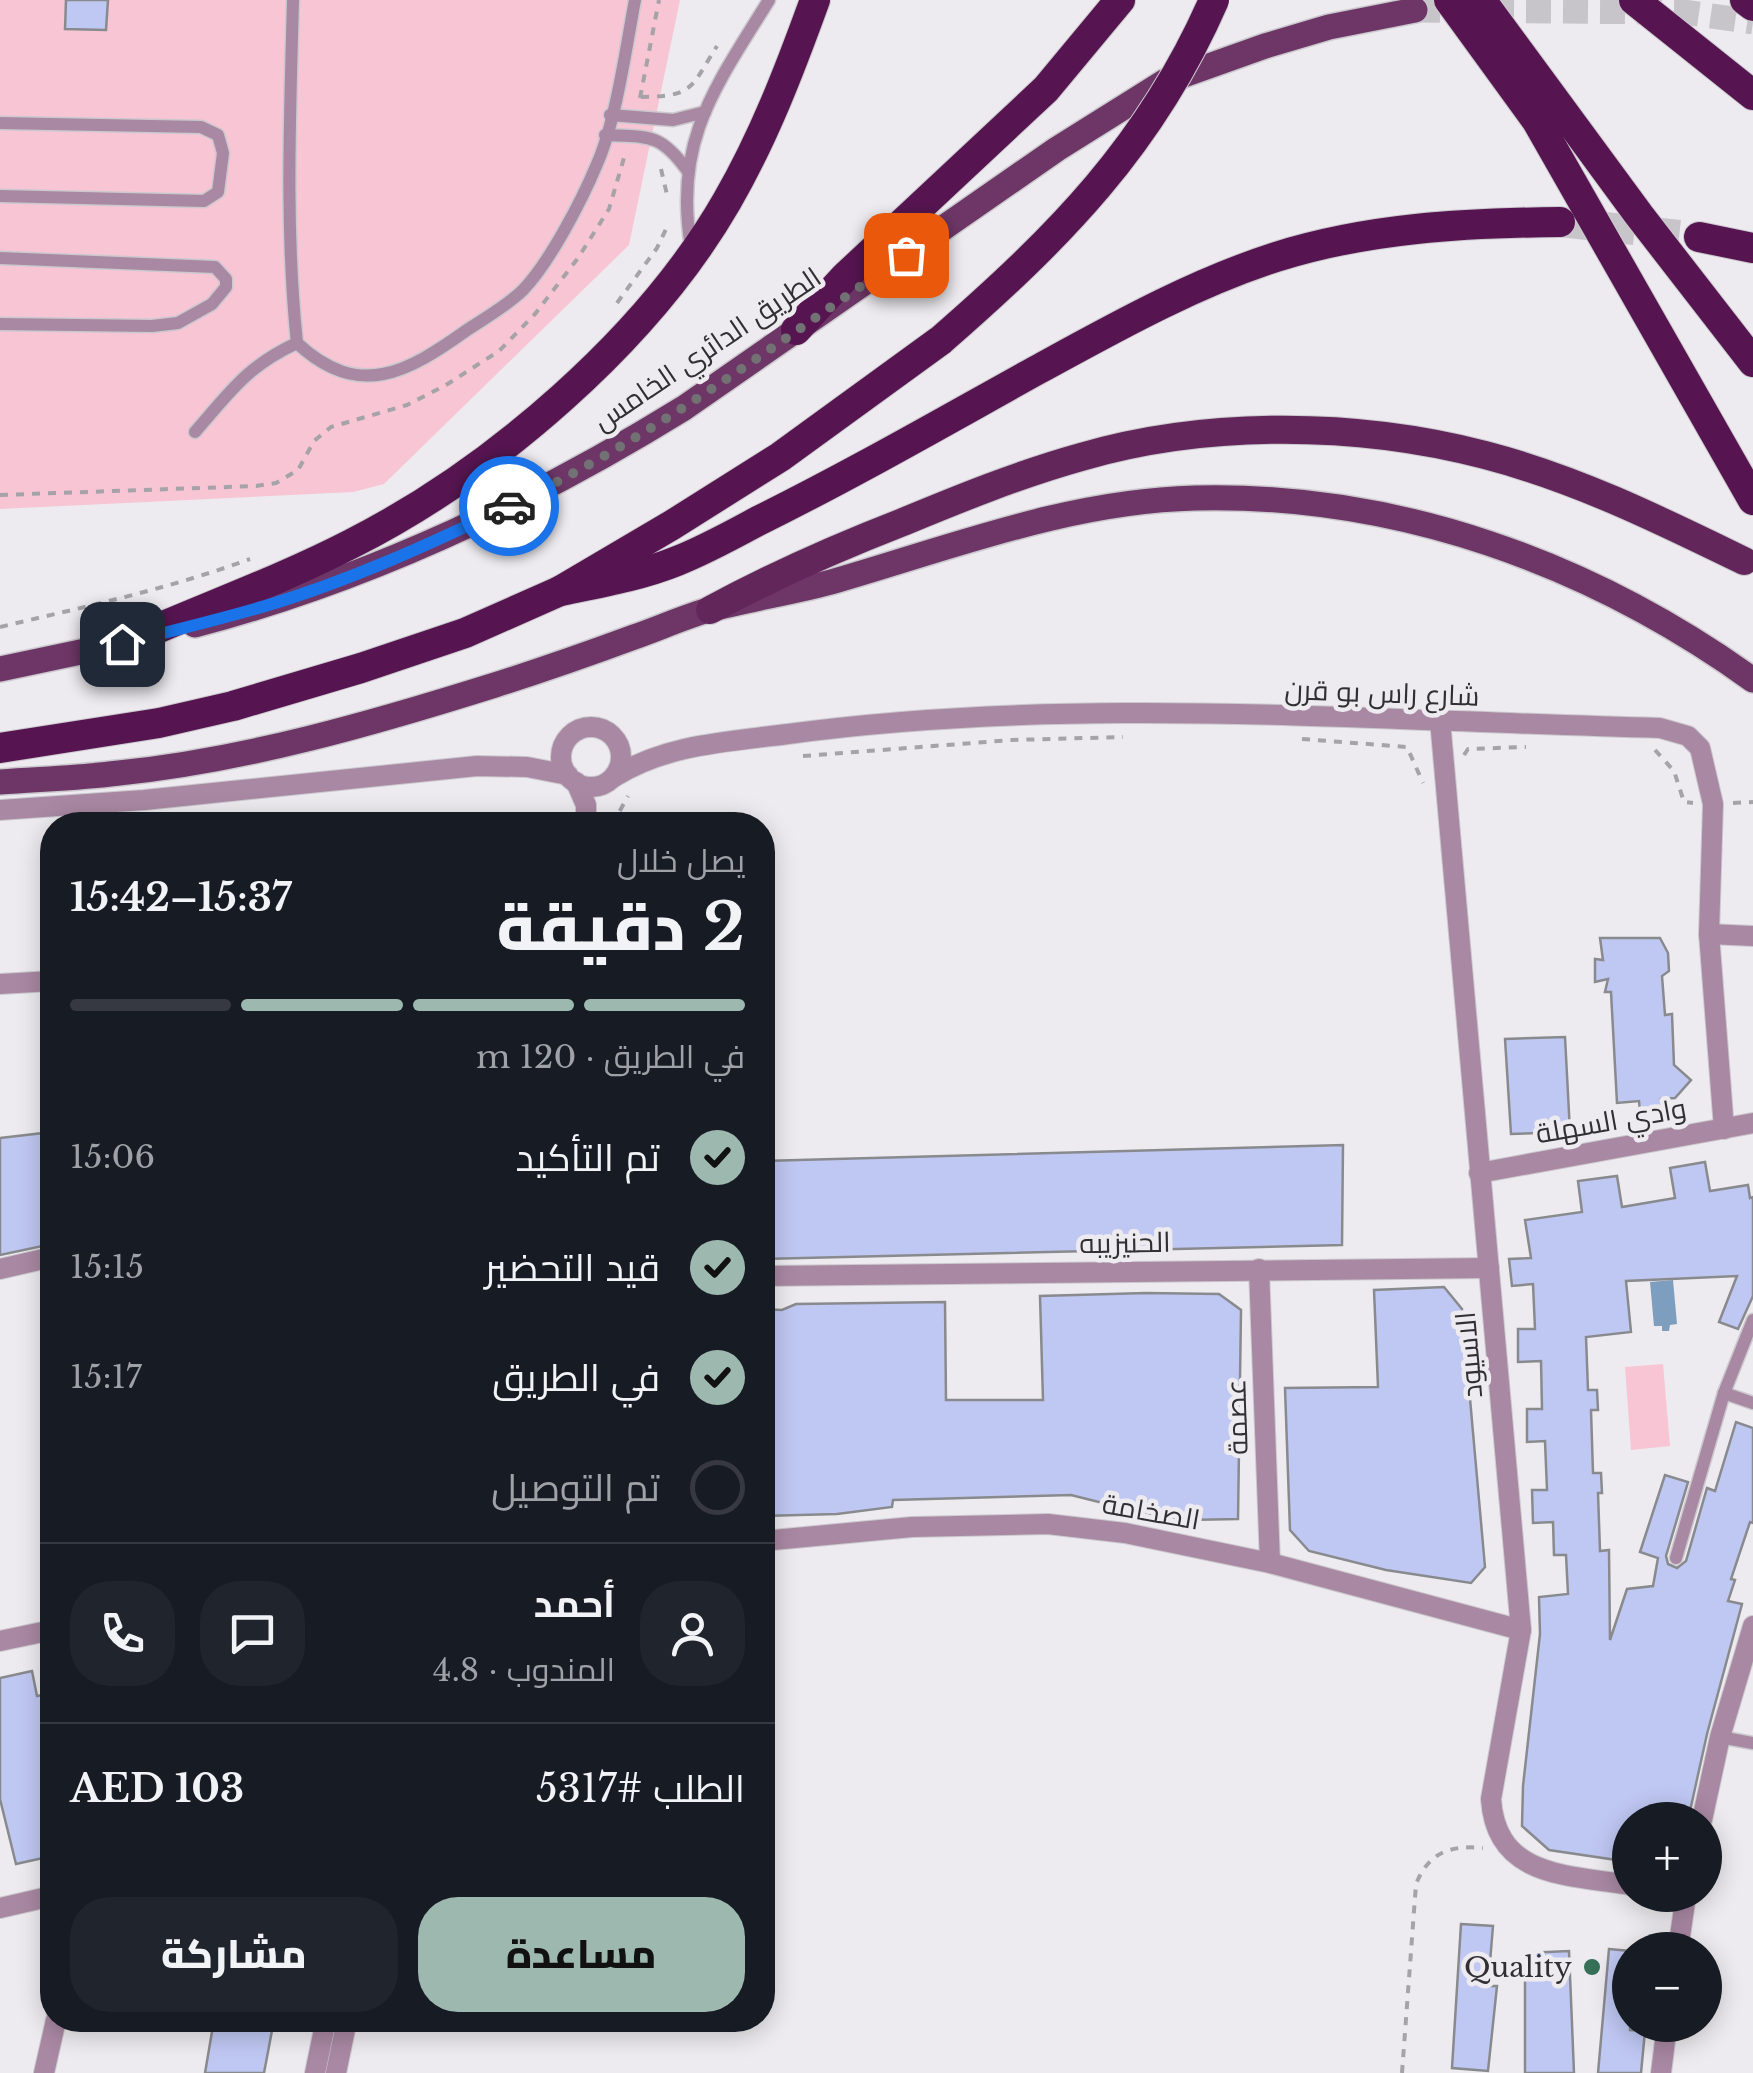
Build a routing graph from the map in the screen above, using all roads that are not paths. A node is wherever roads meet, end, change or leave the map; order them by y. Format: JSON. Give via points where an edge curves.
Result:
{"nodes":[{"id":1,"x":293,"y":0,"type":"edge"},
{"id":2,"x":635,"y":0,"type":"edge"},
{"id":3,"x":769,"y":0,"type":"edge"},
{"id":4,"x":815,"y":0,"type":"edge"},
{"id":5,"x":1120,"y":0,"type":"edge"},
{"id":6,"x":1214,"y":0,"type":"edge"},
{"id":7,"x":1449,"y":0,"type":"edge"},
{"id":8,"x":1481,"y":0,"type":"edge"},
{"id":9,"x":1634,"y":0,"type":"edge"},
{"id":10,"x":1745,"y":0,"type":"edge"},
{"id":11,"x":1753,"y":6,"type":"edge"},
{"id":12,"x":1414,"y":10,"type":"dead end"},
{"id":13,"x":1753,"y":96,"type":"edge"},
{"id":14,"x":705,"y":112,"type":"junction"},
{"id":15,"x":610,"y":115,"type":"junction"},
{"id":16,"x":0,"y":123,"type":"edge"},
{"id":17,"x":605,"y":135,"type":"junction"},
{"id":18,"x":688,"y":170,"type":"junction"},
{"id":19,"x":0,"y":196,"type":"edge"},
{"id":20,"x":1560,"y":222,"type":"tunnel mouth"},
{"id":21,"x":1699,"y":238,"type":"tunnel mouth"},
{"id":22,"x":1753,"y":248,"type":"edge"},
{"id":23,"x":692,"y":252,"type":"junction"},
{"id":24,"x":0,"y":258,"type":"edge"},
{"id":25,"x":0,"y":324,"type":"edge"},
{"id":26,"x":796,"y":330,"type":"junction"},
{"id":27,"x":297,"y":343,"type":"junction"},
{"id":28,"x":1753,"y":362,"type":"edge"},
{"id":29,"x":195,"y":432,"type":"dead end"},
{"id":30,"x":1753,"y":500,"type":"edge"},
{"id":31,"x":1744,"y":561,"type":"dead end"},
{"id":32,"x":560,"y":591,"type":"junction"},
{"id":33,"x":710,"y":610,"type":"junction"},
{"id":34,"x":122,"y":644,"type":"junction"},
{"id":35,"x":0,"y":670,"type":"edge"},
{"id":36,"x":1753,"y":680,"type":"edge"},
{"id":37,"x":1440,"y":720,"type":"junction"},
{"id":38,"x":615,"y":738,"type":"junction"},
{"id":39,"x":0,"y":748,"type":"edge"},
{"id":40,"x":674,"y":749,"type":"junction"},
{"id":41,"x":572,"y":779,"type":"junction"},
{"id":42,"x":607,"y":781,"type":"junction"},
{"id":43,"x":0,"y":782,"type":"edge"},
{"id":44,"x":0,"y":810,"type":"edge"},
{"id":45,"x":585,"y":812,"type":"edge"},
{"id":46,"x":591,"y":812,"type":"edge"},
{"id":47,"x":1708,"y":934,"type":"junction"},
{"id":48,"x":1753,"y":936,"type":"edge"},
{"id":49,"x":40,"y":982,"type":"edge"},
{"id":50,"x":0,"y":984,"type":"edge"},
{"id":51,"x":1753,"y":1123,"type":"edge"},
{"id":52,"x":1724,"y":1129,"type":"junction"},
{"id":53,"x":1479,"y":1173,"type":"junction"},
{"id":54,"x":40,"y":1260,"type":"edge"},
{"id":55,"x":1489,"y":1268,"type":"junction"},
{"id":56,"x":0,"y":1269,"type":"edge"},
{"id":57,"x":1259,"y":1269,"type":"junction"},
{"id":58,"x":775,"y":1276,"type":"edge"},
{"id":59,"x":1753,"y":1320,"type":"edge"},
{"id":60,"x":1724,"y":1393,"type":"junction"},
{"id":61,"x":1753,"y":1403,"type":"edge"},
{"id":62,"x":775,"y":1539,"type":"edge"},
{"id":63,"x":1676,"y":1558,"type":"dead end"},
{"id":64,"x":1270,"y":1562,"type":"junction"},
{"id":65,"x":1753,"y":1626,"type":"edge"},
{"id":66,"x":1521,"y":1630,"type":"junction"},
{"id":67,"x":40,"y":1633,"type":"edge"},
{"id":68,"x":0,"y":1641,"type":"edge"},
{"id":69,"x":1720,"y":1737,"type":"junction"},
{"id":70,"x":1753,"y":1743,"type":"edge"},
{"id":71,"x":1706,"y":1802,"type":"edge"},
{"id":72,"x":1612,"y":1882,"type":"edge"},
{"id":73,"x":40,"y":1899,"type":"edge"},
{"id":74,"x":0,"y":1908,"type":"edge"},
{"id":75,"x":53,"y":2032,"type":"edge"},
{"id":76,"x":324,"y":2032,"type":"edge"},
{"id":77,"x":345,"y":2032,"type":"edge"},
{"id":78,"x":1665,"y":2042,"type":"edge"},
{"id":79,"x":44,"y":2073,"type":"edge"},
{"id":80,"x":315,"y":2073,"type":"edge"},
{"id":81,"x":336,"y":2073,"type":"edge"},
{"id":82,"x":1660,"y":2073,"type":"edge"}],
"edges":[{"from":1,"to":27,"type":"lane","via":[[288,213]]},
{"from":2,"to":15,"type":"lane"},
{"from":3,"to":14,"type":"lane"},
{"from":4,"to":23,"type":"highway","via":[[762,136]]},
{"from":5,"to":26,"type":"highway","via":[[1046,88]]},
{"from":6,"to":32,"type":"highway","bridge":true,"via":[[1182,66],[1116,165],[1065,226],[941,340],[780,457]]},
{"from":7,"to":30,"type":"highway","via":[[1537,121]]},
{"from":8,"to":28,"type":"highway"},
{"from":9,"to":13,"type":"highway"},
{"from":10,"to":11,"type":"highway"},
{"from":12,"to":26,"type":"main road","name":"الطريق الدائري الخامس","via":[[1328,27],[1164,82]]},
{"from":14,"to":15,"type":"lane","via":[[673,120]]},
{"from":14,"to":18,"type":"lane"},
{"from":15,"to":17,"type":"lane"},
{"from":16,"to":19,"type":"lane","via":[[201,127],[218,135],[223,153],[218,192],[204,201]]},
{"from":17,"to":18,"type":"lane","via":[[669,144]]},
{"from":17,"to":27,"type":"lane","via":[[572,218],[524,289],[421,362],[350,376]]},
{"from":18,"to":23,"type":"lane"},
{"from":20,"to":32,"type":"highway","via":[[1403,229],[1274,258],[1139,315],[678,561]]},
{"from":21,"to":22,"type":"highway"},
{"from":23,"to":34,"type":"highway","via":[[593,370],[478,464],[351,544]]},
{"from":24,"to":25,"type":"lane","via":[[215,266],[226,279],[212,304],[178,323]]},
{"from":26,"to":34,"type":"main road","name":"الطريق الدائري الخامس","via":[[622,446],[438,540],[284,600]]},
{"from":27,"to":29,"type":"lane","via":[[247,372]]},
{"from":31,"to":33,"type":"highway","via":[[1610,496],[1482,454],[1349,433],[1214,434],[1082,456],[810,559]]},
{"from":32,"to":39,"type":"highway","via":[[466,632],[288,691],[159,722]]},
{"from":33,"to":36,"type":"main road","via":[[834,582],[1070,513],[1189,498],[1264,499],[1359,509],[1488,542],[1658,618]]},
{"from":33,"to":43,"type":"main road","via":[[492,686],[297,740],[122,773]]},
{"from":34,"to":35,"type":"main road","name":"الطريق الدائري الخامس"},
{"from":37,"to":40,"type":"street","name":"شارع راس بو قرن","via":[[1021,715],[832,728]]},
{"from":37,"to":47,"type":"street","name":"شارع راس بو قرن","via":[[1660,728],[1688,736],[1700,748],[1713,804]]},
{"from":37,"to":53,"type":"street","name":"الاسيود"},
{"from":38,"to":40,"type":"street","name":"شارع راس بو قرن"},
{"from":38,"to":41,"type":"street","via":[[598,728],[569,737],[561,756]]},
{"from":38,"to":42,"type":"street","via":[[621,758]]},
{"from":40,"to":42,"type":"street","name":"شارع راس بو قرن"},
{"from":41,"to":42,"type":"street","via":[[592,786]]},
{"from":41,"to":44,"type":"street","via":[[527,767],[477,766]]},
{"from":41,"to":45,"type":"street"},
{"from":42,"to":46,"type":"street"},
{"from":47,"to":48,"type":"street"},
{"from":47,"to":52,"type":"street","name":"شارع راس بو قرن"},
{"from":49,"to":50,"type":"street"},
{"from":51,"to":52,"type":"street","name":"وادي السهلة"},
{"from":52,"to":53,"type":"street","name":"وادي السهلة"},
{"from":53,"to":55,"type":"street","name":"الاسيود"},
{"from":54,"to":56,"type":"street"},
{"from":55,"to":57,"type":"street","name":"الحنيزيبه"},
{"from":55,"to":66,"type":"street","name":"الاسيود"},
{"from":57,"to":58,"type":"street","name":"الحنيزيبه"},
{"from":57,"to":64,"type":"street","name":"عصمة"},
{"from":59,"to":60,"type":"lane"},
{"from":60,"to":61,"type":"lane"},
{"from":60,"to":63,"type":"lane"},
{"from":62,"to":64,"type":"street","name":"الصخامة","via":[[1048,1524]]},
{"from":64,"to":66,"type":"street","name":"الصخامة"},
{"from":65,"to":69,"type":"street"},
{"from":66,"to":72,"type":"street","name":"الاسيود","via":[[1491,1799],[1495,1828],[1522,1861]]},
{"from":67,"to":68,"type":"street"},
{"from":69,"to":70,"type":"lane"},
{"from":69,"to":71,"type":"street"},
{"from":73,"to":74,"type":"street"},
{"from":75,"to":79,"type":"street"},
{"from":76,"to":80,"type":"street"},
{"from":77,"to":81,"type":"street"},
{"from":78,"to":82,"type":"street"}]}
